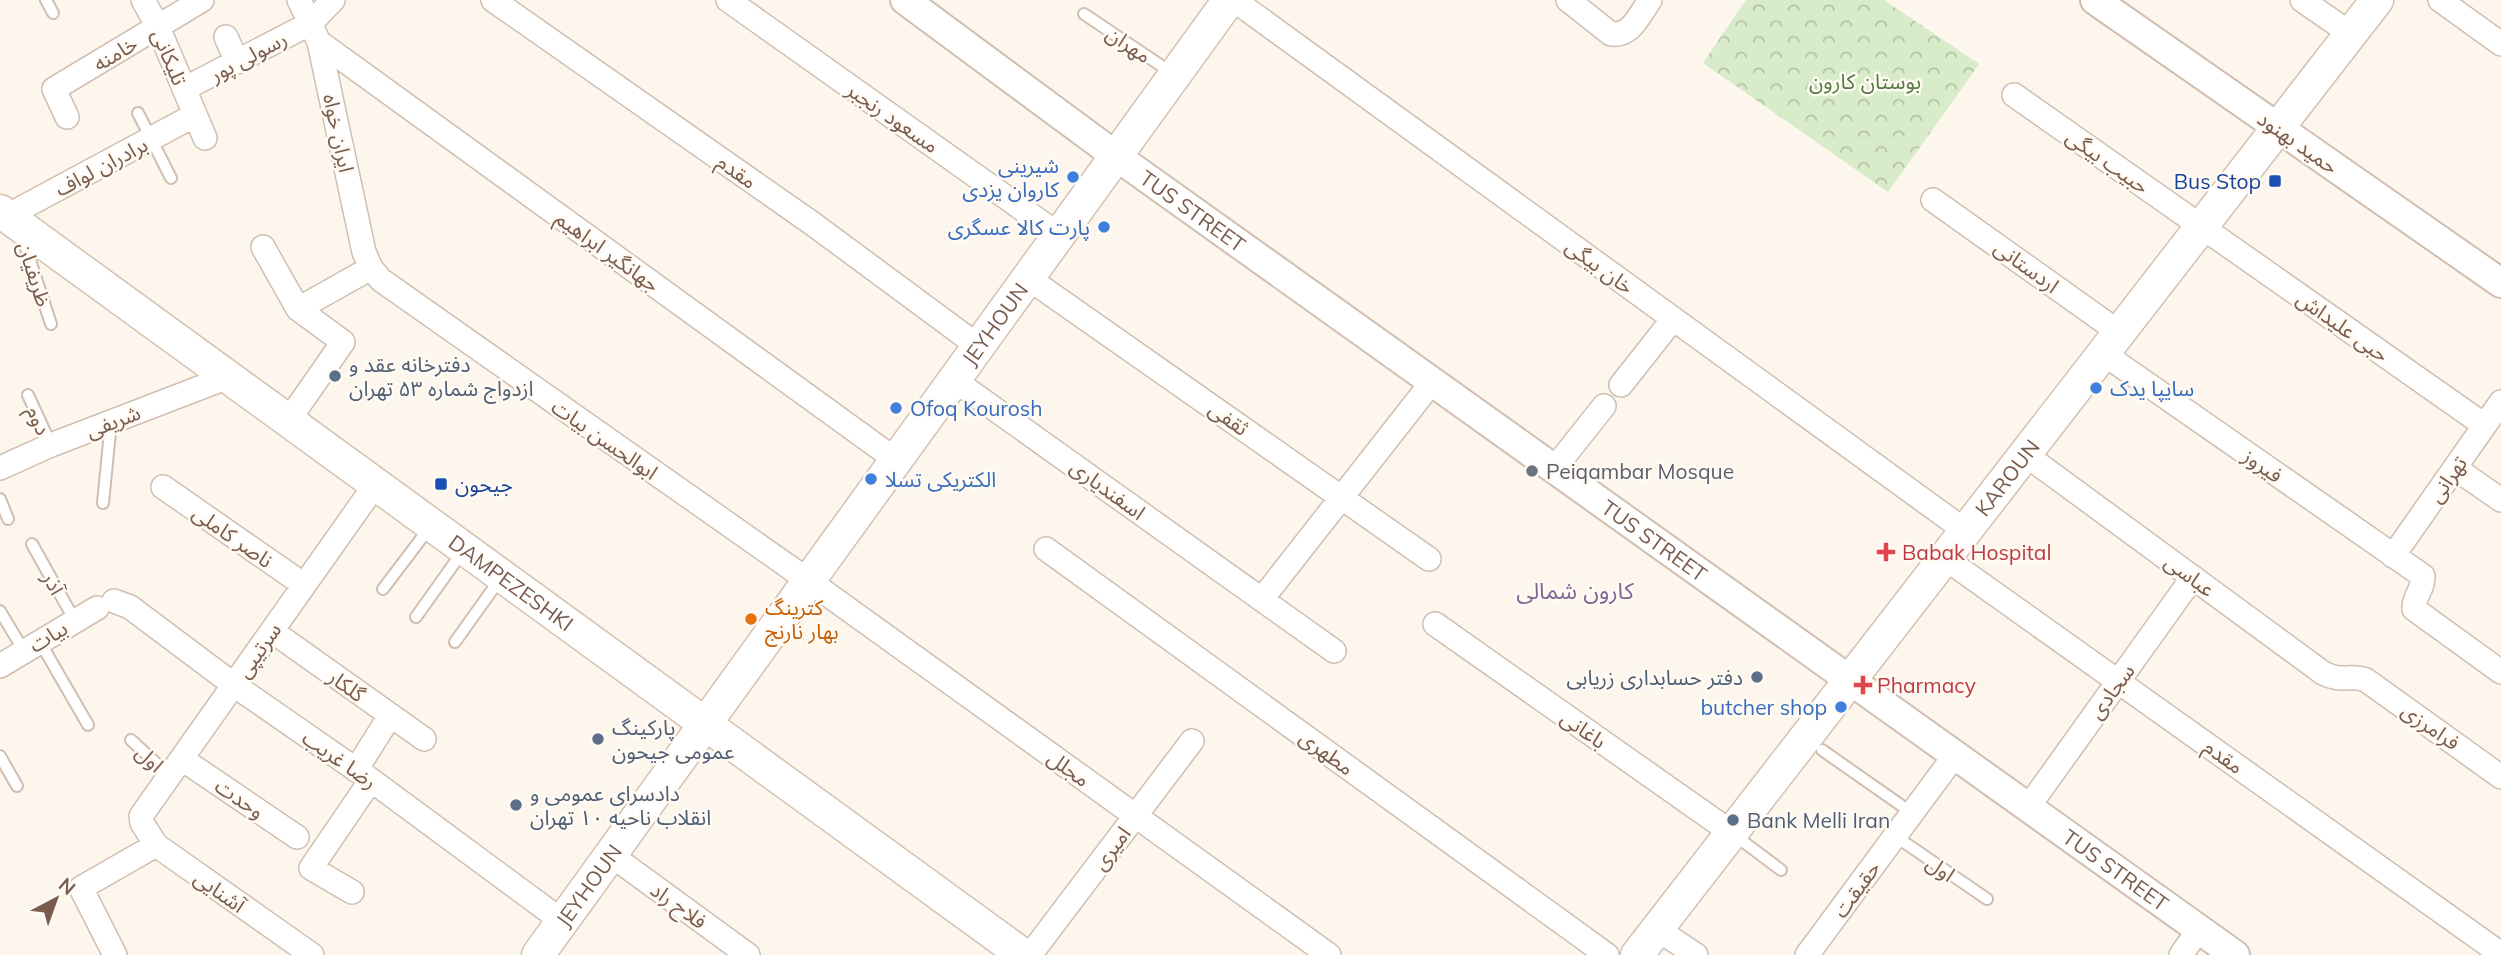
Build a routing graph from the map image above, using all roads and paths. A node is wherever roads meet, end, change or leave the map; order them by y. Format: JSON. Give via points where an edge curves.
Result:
{"nodes":[{"id":1,"x":46,"y":0,"type":"edge"},
{"id":2,"x":143,"y":0,"type":"edge"},
{"id":3,"x":202,"y":0,"type":"edge"},
{"id":4,"x":299,"y":0,"type":"edge"},
{"id":5,"x":334,"y":0,"type":"edge"},
{"id":6,"x":494,"y":0,"type":"edge"},
{"id":7,"x":728,"y":0,"type":"edge"},
{"id":8,"x":905,"y":0,"type":"edge"},
{"id":9,"x":1231,"y":0,"type":"edge"},
{"id":10,"x":1568,"y":0,"type":"edge"},
{"id":11,"x":1650,"y":0,"type":"edge"},
{"id":12,"x":2095,"y":0,"type":"edge"},
{"id":13,"x":2302,"y":0,"type":"edge"},
{"id":14,"x":2377,"y":0,"type":"edge"},
{"id":15,"x":2440,"y":0,"type":"edge"},
{"id":16,"x":53,"y":13,"type":"dead end"},
{"id":17,"x":1084,"y":14,"type":"dead end"},
{"id":18,"x":158,"y":27,"type":"junction"},
{"id":19,"x":315,"y":32,"type":"junction"},
{"id":20,"x":2351,"y":34,"type":"junction"},
{"id":21,"x":226,"y":37,"type":"dead end"},
{"id":22,"x":2501,"y":44,"type":"edge"},
{"id":23,"x":237,"y":62,"type":"junction"},
{"id":24,"x":1174,"y":75,"type":"junction"},
{"id":25,"x":184,"y":89,"type":"junction"},
{"id":26,"x":2014,"y":95,"type":"dead end"},
{"id":27,"x":138,"y":113,"type":"dead end"},
{"id":28,"x":195,"y":115,"type":"junction"},
{"id":29,"x":67,"y":117,"type":"dead end"},
{"id":30,"x":2278,"y":128,"type":"junction"},
{"id":31,"x":205,"y":138,"type":"dead end"},
{"id":32,"x":151,"y":139,"type":"junction"},
{"id":33,"x":1116,"y":156,"type":"junction"},
{"id":34,"x":171,"y":178,"type":"dead end"},
{"id":35,"x":1933,"y":200,"type":"dead end"},
{"id":36,"x":8,"y":217,"type":"edge"},
{"id":37,"x":2202,"y":227,"type":"junction"},
{"id":38,"x":1059,"y":235,"type":"junction"},
{"id":39,"x":263,"y":247,"type":"dead end"},
{"id":40,"x":371,"y":268,"type":"junction"},
{"id":41,"x":1028,"y":278,"type":"junction"},
{"id":42,"x":2501,"y":283,"type":"edge"},
{"id":43,"x":298,"y":309,"type":"junction"},
{"id":44,"x":1673,"y":319,"type":"junction"},
{"id":45,"x":51,"y":324,"type":"dead end"},
{"id":46,"x":2112,"y":343,"type":"junction"},
{"id":47,"x":978,"y":346,"type":"junction"},
{"id":48,"x":228,"y":377,"type":"junction"},
{"id":49,"x":954,"y":380,"type":"junction"},
{"id":50,"x":1432,"y":382,"type":"junction"},
{"id":51,"x":1620,"y":386,"type":"dead end"},
{"id":52,"x":28,"y":395,"type":"dead end"},
{"id":53,"x":2501,"y":402,"type":"edge"},
{"id":54,"x":1604,"y":406,"type":"dead end"},
{"id":55,"x":111,"y":421,"type":"junction"},
{"id":56,"x":288,"y":421,"type":"junction"},
{"id":57,"x":2484,"y":425,"type":"junction"},
{"id":58,"x":51,"y":445,"type":"junction"},
{"id":59,"x":2026,"y":455,"type":"junction"},
{"id":60,"x":896,"y":460,"type":"junction"},
{"id":61,"x":0,"y":468,"type":"edge"},
{"id":62,"x":2455,"y":468,"type":"junction"},
{"id":63,"x":1554,"y":470,"type":"junction"},
{"id":64,"x":375,"y":485,"type":"junction"},
{"id":65,"x":163,"y":487,"type":"dead end"},
{"id":66,"x":1342,"y":498,"type":"junction"},
{"id":67,"x":0,"y":499,"type":"edge"},
{"id":68,"x":2501,"y":500,"type":"edge"},
{"id":69,"x":103,"y":503,"type":"dead end"},
{"id":70,"x":8,"y":519,"type":"dead end"},
{"id":71,"x":431,"y":525,"type":"junction"},
{"id":72,"x":1967,"y":532,"type":"junction"},
{"id":73,"x":32,"y":544,"type":"dead end"},
{"id":74,"x":464,"y":549,"type":"junction"},
{"id":75,"x":1046,"y":549,"type":"dead end"},
{"id":76,"x":2393,"y":556,"type":"junction"},
{"id":77,"x":1429,"y":559,"type":"dead end"},
{"id":78,"x":1946,"y":559,"type":"junction"},
{"id":79,"x":502,"y":577,"type":"junction"},
{"id":80,"x":2193,"y":577,"type":"junction"},
{"id":81,"x":809,"y":581,"type":"junction"},
{"id":82,"x":304,"y":585,"type":"junction"},
{"id":83,"x":383,"y":589,"type":"dead end"},
{"id":84,"x":1262,"y":599,"type":"junction"},
{"id":85,"x":106,"y":604,"type":"joint"},
{"id":86,"x":0,"y":611,"type":"edge"},
{"id":87,"x":416,"y":617,"type":"dead end"},
{"id":88,"x":75,"y":621,"type":"junction"},
{"id":89,"x":1435,"y":624,"type":"dead end"},
{"id":90,"x":272,"y":631,"type":"junction"},
{"id":91,"x":455,"y":642,"type":"dead end"},
{"id":92,"x":32,"y":646,"type":"junction"},
{"id":93,"x":1334,"y":651,"type":"dead end"},
{"id":94,"x":0,"y":666,"type":"edge"},
{"id":95,"x":2501,"y":672,"type":"edge"},
{"id":96,"x":2359,"y":678,"type":"joint"},
{"id":97,"x":1851,"y":681,"type":"junction"},
{"id":98,"x":2118,"y":681,"type":"junction"},
{"id":99,"x":234,"y":685,"type":"junction"},
{"id":100,"x":390,"y":716,"type":"junction"},
{"id":101,"x":705,"y":724,"type":"junction"},
{"id":102,"x":88,"y":725,"type":"dead end"},
{"id":103,"x":424,"y":738,"type":"dead end"},
{"id":104,"x":131,"y":740,"type":"dead end"},
{"id":105,"x":1192,"y":740,"type":"dead end"},
{"id":106,"x":1822,"y":750,"type":"dead end"},
{"id":107,"x":1955,"y":755,"type":"junction"},
{"id":108,"x":0,"y":756,"type":"edge"},
{"id":109,"x":176,"y":767,"type":"junction"},
{"id":110,"x":364,"y":775,"type":"junction"},
{"id":111,"x":2501,"y":777,"type":"edge"},
{"id":112,"x":17,"y":786,"type":"dead end"},
{"id":113,"x":2029,"y":806,"type":"junction"},
{"id":114,"x":1912,"y":813,"type":"junction"},
{"id":115,"x":1135,"y":815,"type":"junction"},
{"id":116,"x":141,"y":816,"type":"joint"},
{"id":117,"x":1732,"y":833,"type":"junction"},
{"id":118,"x":1895,"y":836,"type":"junction"},
{"id":119,"x":297,"y":837,"type":"dead end"},
{"id":120,"x":156,"y":845,"type":"junction"},
{"id":121,"x":611,"y":855,"type":"junction"},
{"id":122,"x":1782,"y":870,"type":"dead end"},
{"id":123,"x":352,"y":892,"type":"dead end"},
{"id":124,"x":1986,"y":899,"type":"dead end"},
{"id":125,"x":562,"y":922,"type":"junction"},
{"id":126,"x":1657,"y":929,"type":"junction"},
{"id":127,"x":2200,"y":929,"type":"junction"},
{"id":128,"x":2501,"y":954,"type":"edge"},
{"id":129,"x":116,"y":955,"type":"edge"},
{"id":130,"x":312,"y":955,"type":"edge"},
{"id":131,"x":538,"y":955,"type":"edge"},
{"id":132,"x":748,"y":955,"type":"edge"},
{"id":133,"x":1023,"y":955,"type":"edge"},
{"id":134,"x":1030,"y":955,"type":"edge"},
{"id":135,"x":1329,"y":955,"type":"edge"},
{"id":136,"x":1607,"y":955,"type":"edge"},
{"id":137,"x":1637,"y":955,"type":"edge"},
{"id":138,"x":1696,"y":955,"type":"edge"},
{"id":139,"x":1807,"y":955,"type":"edge"},
{"id":140,"x":2181,"y":955,"type":"edge"},
{"id":141,"x":2235,"y":955,"type":"edge"}],
"edges":[{"from":1,"to":16,"type":"lane"},
{"from":2,"to":18,"type":"street","name":"تلیکانی"},
{"from":3,"to":18,"type":"street","name":"خامنه"},
{"from":4,"to":19,"type":"street","name":"ایران خواه"},
{"from":5,"to":19,"type":"street","name":"رسولی پور"},
{"from":6,"to":47,"type":"street","name":"مقدم"},
{"from":7,"to":38,"type":"street","name":"مسعود رنجبر"},
{"from":8,"to":33,"type":"street","name":"TUS STREET"},
{"from":9,"to":24,"type":"main road","name":"JEYHOUN"},
{"from":9,"to":44,"type":"street","name":"خان بیگی"},
{"from":10,"to":11,"type":"street","via":[[1620,36]]},
{"from":12,"to":30,"type":"street","name":"حمید بهنود"},
{"from":13,"to":20,"type":"street"},
{"from":14,"to":20,"type":"main road","name":"KAROUN"},
{"from":15,"to":22,"type":"street"},
{"from":17,"to":24,"type":"lane","name":"مهران"},
{"from":18,"to":25,"type":"street","name":"تلیکانی"},
{"from":18,"to":29,"type":"street","name":"خامنه","via":[[54,89]]},
{"from":19,"to":23,"type":"street","name":"رسولی پور"},
{"from":19,"to":40,"type":"street","name":"ایران خواه"},
{"from":19,"to":60,"type":"street","name":"جهانگیر ابراهیم"},
{"from":20,"to":30,"type":"main road","name":"KAROUN"},
{"from":21,"to":23,"type":"street"},
{"from":23,"to":25,"type":"street","name":"رسولی پور"},
{"from":24,"to":33,"type":"main road","name":"JEYHOUN"},
{"from":25,"to":28,"type":"street","name":"تلیکانی"},
{"from":26,"to":37,"type":"street","name":"حبیب بیگی"},
{"from":27,"to":32,"type":"lane"},
{"from":28,"to":31,"type":"street","name":"تلیکانی"},
{"from":28,"to":32,"type":"street","name":"برادران لواف"},
{"from":30,"to":37,"type":"main road","name":"KAROUN"},
{"from":30,"to":42,"type":"street","name":"حمید بهنود"},
{"from":32,"to":34,"type":"lane"},
{"from":32,"to":36,"type":"street","name":"برادران لواف"},
{"from":33,"to":38,"type":"main road","name":"JEYHOUN"},
{"from":33,"to":50,"type":"street","name":"TUS STREET"},
{"from":35,"to":46,"type":"street","name":"اردستانی"},
{"from":36,"to":45,"type":"lane","name":"ظریفیان"},
{"from":36,"to":48,"type":"main road","name":"DAMPEZESHKI"},
{"from":37,"to":46,"type":"main road","name":"KAROUN"},
{"from":37,"to":57,"type":"street","name":"حبی علیداش"},
{"from":38,"to":41,"type":"main road","name":"JEYHOUN"},
{"from":39,"to":43,"type":"street"},
{"from":40,"to":43,"type":"street"},
{"from":40,"to":81,"type":"street","name":"ابوالحسن بیات","via":[[390,288]]},
{"from":41,"to":47,"type":"main road","name":"JEYHOUN"},
{"from":41,"to":66,"type":"street","name":"ثقفی"},
{"from":43,"to":56,"type":"street","via":[[343,342]]},
{"from":44,"to":51,"type":"street"},
{"from":44,"to":72,"type":"street","name":"خان بیگی"},
{"from":46,"to":59,"type":"main road","name":"KAROUN"},
{"from":46,"to":76,"type":"street","name":"فیروز"},
{"from":47,"to":49,"type":"main road","name":"JEYHOUN"},
{"from":48,"to":55,"type":"street","name":"شریفی"},
{"from":48,"to":56,"type":"main road","name":"DAMPEZESHKI"},
{"from":49,"to":60,"type":"main road","name":"JEYHOUN"},
{"from":49,"to":84,"type":"street","name":"اسفندیاری"},
{"from":50,"to":63,"type":"street","name":"TUS STREET"},
{"from":50,"to":66,"type":"street"},
{"from":52,"to":58,"type":"lane","name":"دوم"},
{"from":53,"to":57,"type":"street","name":"تهرانی"},
{"from":54,"to":63,"type":"street"},
{"from":55,"to":58,"type":"street","name":"شریفی"},
{"from":55,"to":69,"type":"lane"},
{"from":56,"to":64,"type":"main road","name":"DAMPEZESHKI"},
{"from":57,"to":62,"type":"street","name":"تهرانی"},
{"from":58,"to":61,"type":"street","name":"شریفی"},
{"from":59,"to":72,"type":"main road","name":"KAROUN"},
{"from":59,"to":80,"type":"street","name":"عباسی"},
{"from":60,"to":81,"type":"main road","name":"JEYHOUN"},
{"from":62,"to":68,"type":"street"},
{"from":62,"to":76,"type":"street","name":"تهرانی"},
{"from":63,"to":97,"type":"street","name":"TUS STREET"},
{"from":64,"to":71,"type":"main road","name":"DAMPEZESHKI"},
{"from":64,"to":82,"type":"street","name":"سرتیپی"},
{"from":65,"to":82,"type":"street","name":"ناصر کاملی"},
{"from":66,"to":77,"type":"street","name":"ثقفی"},
{"from":66,"to":84,"type":"street"},
{"from":67,"to":70,"type":"lane"},
{"from":71,"to":74,"type":"main road","name":"DAMPEZESHKI"},
{"from":71,"to":83,"type":"lane"},
{"from":72,"to":78,"type":"main road","name":"KAROUN"},
{"from":73,"to":88,"type":"lane","name":"آذر"},
{"from":74,"to":79,"type":"main road","name":"DAMPEZESHKI"},
{"from":74,"to":87,"type":"lane"},
{"from":75,"to":136,"type":"street","name":"مطهری"},
{"from":76,"to":95,"type":"street","name":"فیروز","via":[[2423,576],[2414,609]]},
{"from":78,"to":97,"type":"main road","name":"KAROUN"},
{"from":78,"to":98,"type":"street","name":"مقدم"},
{"from":79,"to":91,"type":"lane"},
{"from":79,"to":101,"type":"main road","name":"DAMPEZESHKI"},
{"from":80,"to":96,"type":"street","name":"عباسی","via":[[2323,673],[2334,679]]},
{"from":80,"to":98,"type":"street","name":"سجادی"},
{"from":81,"to":101,"type":"main road","name":"JEYHOUN"},
{"from":81,"to":115,"type":"street","name":"مجلل"},
{"from":82,"to":90,"type":"street","name":"سرتیپی"},
{"from":84,"to":93,"type":"street","name":"اسفندیاری"},
{"from":85,"to":88,"type":"street","name":"بیات"},
{"from":85,"to":99,"type":"street","name":"رضا غریب","via":[[130,607]]},
{"from":86,"to":92,"type":"lane"},
{"from":88,"to":92,"type":"street","name":"بیات"},
{"from":89,"to":117,"type":"street","name":"باغانی"},
{"from":90,"to":99,"type":"street","name":"سرتیپی"},
{"from":90,"to":100,"type":"street","name":"گلکار"},
{"from":92,"to":94,"type":"street","name":"بیات"},
{"from":92,"to":102,"type":"lane"},
{"from":96,"to":111,"type":"street","name":"فرامرزی"},
{"from":97,"to":107,"type":"street","name":"TUS STREET"},
{"from":97,"to":117,"type":"main road","name":"KAROUN"},
{"from":98,"to":113,"type":"street","name":"سجادی"},
{"from":98,"to":128,"type":"street","name":"مقدم"},
{"from":99,"to":109,"type":"street","name":"سرتیپی"},
{"from":99,"to":110,"type":"street","name":"رضا غریب"},
{"from":100,"to":103,"type":"street","name":"گلکار"},
{"from":100,"to":110,"type":"street"},
{"from":101,"to":121,"type":"main road","name":"JEYHOUN"},
{"from":101,"to":133,"type":"main road","name":"DAMPEZESHKI"},
{"from":104,"to":109,"type":"lane","name":"اول"},
{"from":105,"to":115,"type":"street","name":"امیری"},
{"from":106,"to":114,"type":"lane"},
{"from":107,"to":113,"type":"street","name":"TUS STREET"},
{"from":107,"to":114,"type":"street","name":"حقیقت"},
{"from":108,"to":112,"type":"lane"},
{"from":109,"to":116,"type":"street","name":"سرتیپی"},
{"from":109,"to":119,"type":"street","name":"وحدت"},
{"from":110,"to":123,"type":"street","via":[[311,868]]},
{"from":110,"to":125,"type":"street","name":"رضا غریب"},
{"from":113,"to":127,"type":"street","name":"TUS STREET"},
{"from":114,"to":118,"type":"street","name":"حقیقت"},
{"from":115,"to":134,"type":"street","name":"امیری"},
{"from":115,"to":135,"type":"street","name":"مجلل"},
{"from":116,"to":120,"type":"street","name":"آشنایی"},
{"from":117,"to":122,"type":"lane"},
{"from":117,"to":126,"type":"main road","name":"KAROUN"},
{"from":118,"to":124,"type":"lane","name":"اول"},
{"from":118,"to":139,"type":"street","name":"حقیقت"},
{"from":120,"to":129,"type":"street","via":[[81,888]]},
{"from":120,"to":130,"type":"street","name":"آشنایی"},
{"from":121,"to":125,"type":"main road","name":"JEYHOUN"},
{"from":121,"to":132,"type":"street","name":"فلاح راد"},
{"from":125,"to":131,"type":"main road","name":"JEYHOUN"},
{"from":126,"to":137,"type":"main road","name":"KAROUN"},
{"from":126,"to":138,"type":"street"},
{"from":127,"to":140,"type":"street"},
{"from":127,"to":141,"type":"street","name":"TUS STREET"}]}
